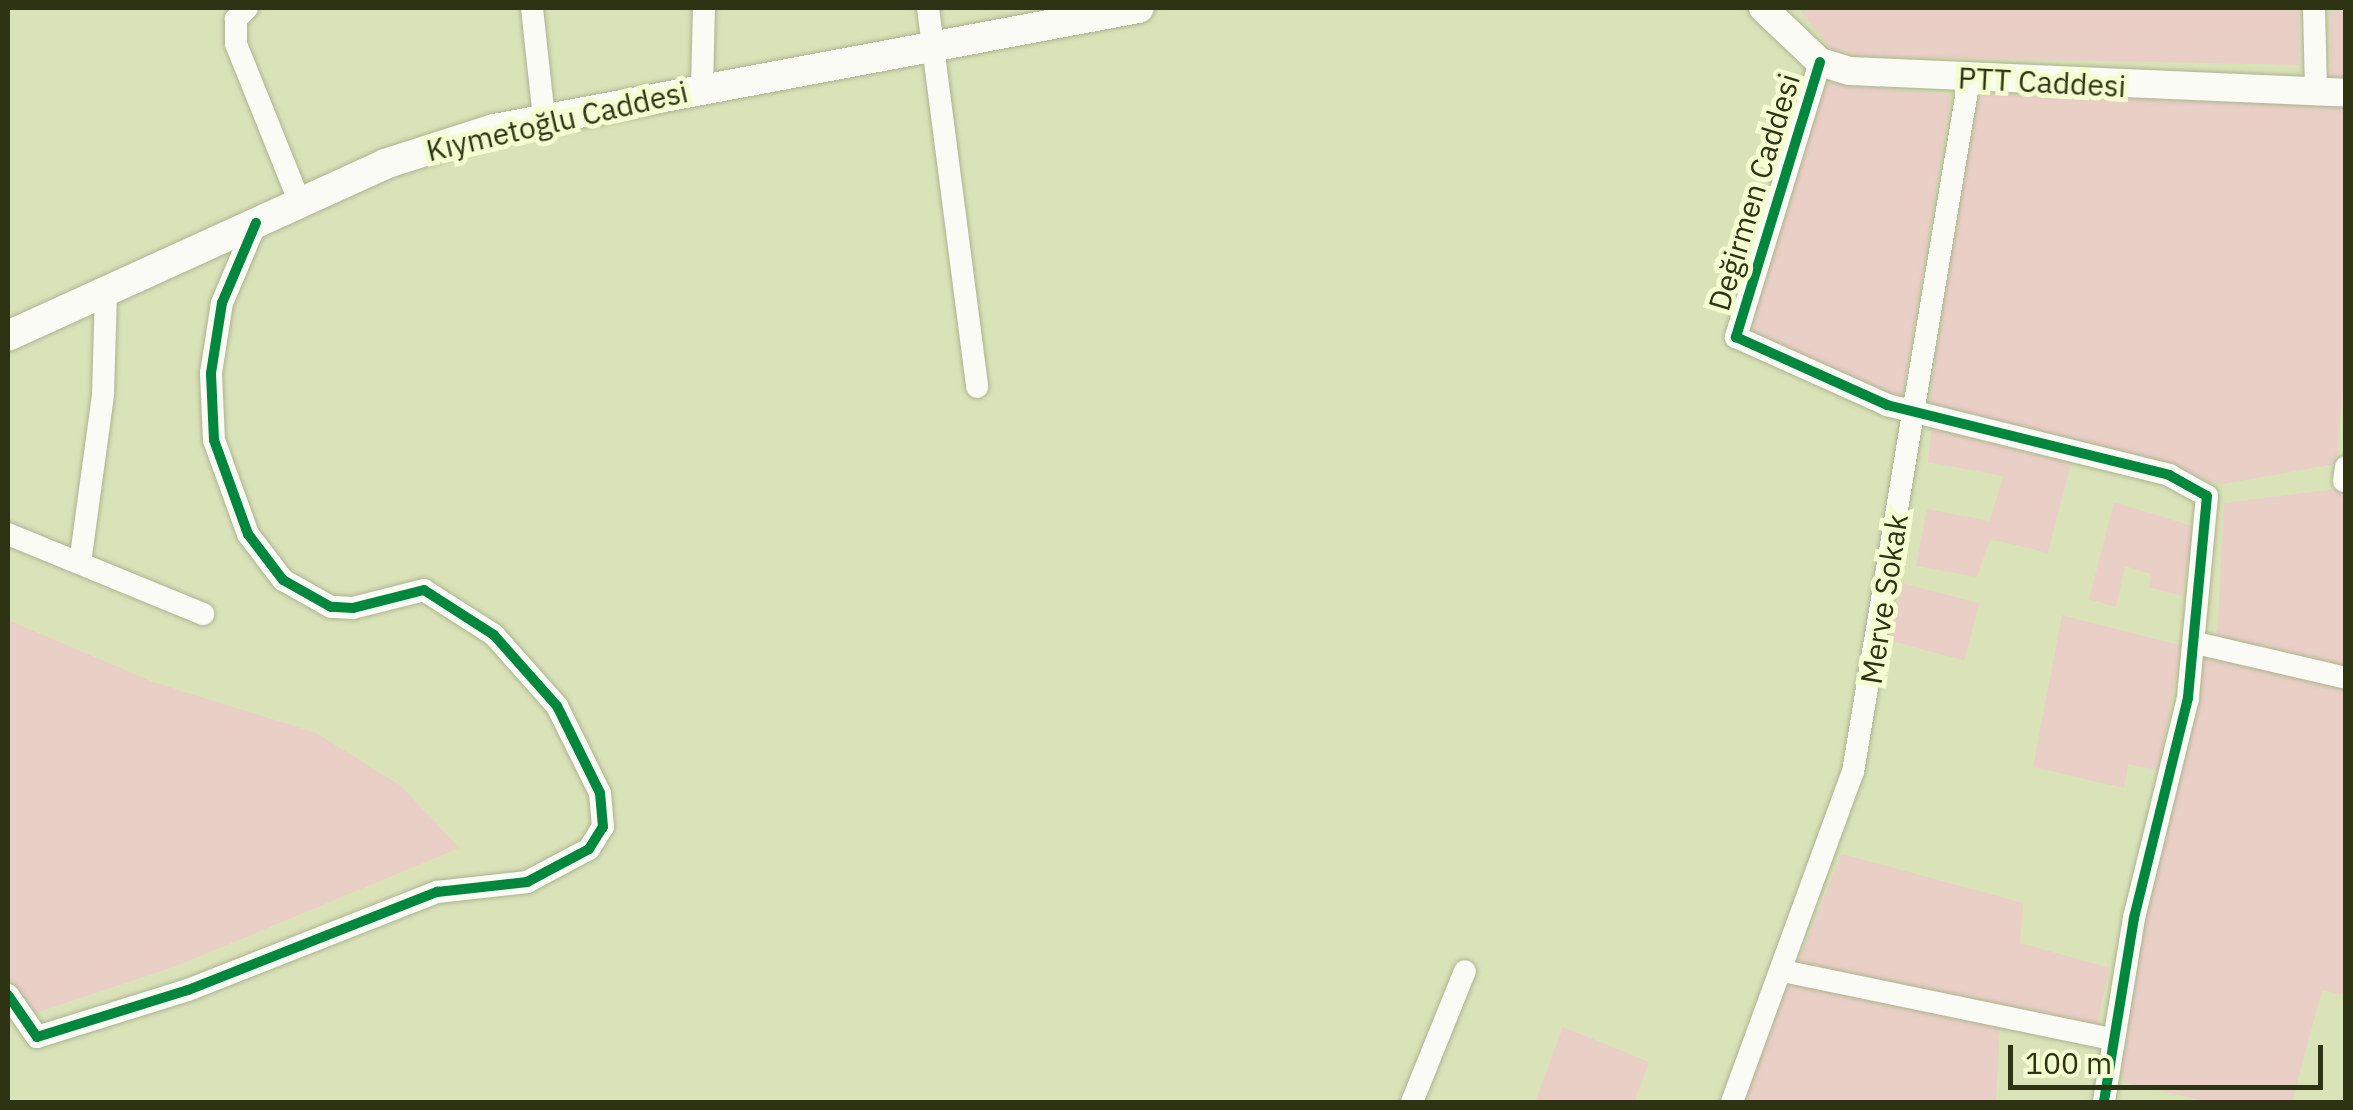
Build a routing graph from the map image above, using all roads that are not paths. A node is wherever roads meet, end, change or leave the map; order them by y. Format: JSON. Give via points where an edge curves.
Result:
{"nodes":[{"id":1,"x":246,"y":8,"type":"edge"},
{"id":2,"x":532,"y":8,"type":"edge"},
{"id":3,"x":704,"y":8,"type":"edge"},
{"id":4,"x":928,"y":8,"type":"edge"},
{"id":5,"x":1137,"y":8,"type":"edge"},
{"id":6,"x":1763,"y":8,"type":"edge"},
{"id":7,"x":2314,"y":8,"type":"edge"},
{"id":8,"x":930,"y":44,"type":"junction"},
{"id":9,"x":1820,"y":62,"type":"junction"},
{"id":10,"x":1970,"y":79,"type":"junction"},
{"id":11,"x":702,"y":88,"type":"junction"},
{"id":12,"x":2316,"y":92,"type":"junction"},
{"id":13,"x":2346,"y":93,"type":"edge"},
{"id":14,"x":544,"y":118,"type":"junction"},
{"id":15,"x":300,"y":202,"type":"junction"},
{"id":16,"x":256,"y":223,"type":"junction"},
{"id":17,"x":106,"y":292,"type":"junction"},
{"id":18,"x":8,"y":336,"type":"edge"},
{"id":19,"x":977,"y":387,"type":"dead end"},
{"id":20,"x":1914,"y":413,"type":"junction"},
{"id":21,"x":8,"y":534,"type":"edge"},
{"id":22,"x":80,"y":564,"type":"junction"},
{"id":23,"x":204,"y":614,"type":"dead end"},
{"id":24,"x":2196,"y":643,"type":"junction"},
{"id":25,"x":2346,"y":678,"type":"edge"},
{"id":26,"x":1466,"y":971,"type":"dead end"},
{"id":27,"x":1784,"y":972,"type":"junction"},
{"id":28,"x":8,"y":995,"type":"edge"},
{"id":29,"x":2110,"y":1039,"type":"junction"},
{"id":30,"x":1412,"y":1102,"type":"edge"},
{"id":31,"x":1732,"y":1102,"type":"edge"},
{"id":32,"x":2104,"y":1102,"type":"edge"}],
"edges":[{"from":1,"to":15,"type":"street","via":[[236,19],[236,44]]},
{"from":2,"to":14,"type":"street"},
{"from":3,"to":11,"type":"street"},
{"from":4,"to":8,"type":"street"},
{"from":5,"to":8,"type":"main road","name":"Kıymetoğlu Caddesi"},
{"from":6,"to":9,"type":"street"},
{"from":7,"to":12,"type":"street"},
{"from":8,"to":11,"type":"main road","name":"Kıymetoğlu Caddesi"},
{"from":8,"to":19,"type":"street"},
{"from":9,"to":10,"type":"street","name":"PTT Caddesi","via":[[1850,72]]},
{"from":9,"to":20,"type":"street","name":"Değirmen Caddesi","via":[[1736,336],[1839,388]]},
{"from":10,"to":12,"type":"street","name":"PTT Caddesi"},
{"from":10,"to":20,"type":"street","name":"Merve Sokak"},
{"from":11,"to":14,"type":"main road","name":"Kıymetoğlu Caddesi"},
{"from":12,"to":13,"type":"street","name":"PTT Caddesi"},
{"from":14,"to":15,"type":"main road","name":"Kıymetoğlu Caddesi","via":[[385,164]]},
{"from":15,"to":16,"type":"main road","name":"Kıymetoğlu Caddesi"},
{"from":16,"to":17,"type":"main road","name":"Kıymetoğlu Caddesi"},
{"from":16,"to":28,"type":"street","via":[[222,302],[211,373],[214,440],[248,534],[283,580],[308,597],[353,608],[424,590],[494,636],[557,706],[600,793],[603,826],[589,850],[527,882],[437,892],[188,990],[37,1037]]},
{"from":17,"to":18,"type":"main road","name":"Kıymetoğlu Caddesi"},
{"from":17,"to":22,"type":"street","via":[[103,394]]},
{"from":20,"to":24,"type":"street","via":[[2170,475],[2207,496]]},
{"from":20,"to":27,"type":"street","name":"Merve Sokak","via":[[1856,756]]},
{"from":21,"to":22,"type":"street"},
{"from":22,"to":23,"type":"street"},
{"from":24,"to":25,"type":"street"},
{"from":24,"to":29,"type":"street"},
{"from":26,"to":30,"type":"street"},
{"from":27,"to":29,"type":"street"},
{"from":27,"to":31,"type":"street","name":"Merve Sokak"},
{"from":29,"to":32,"type":"street"}]}
